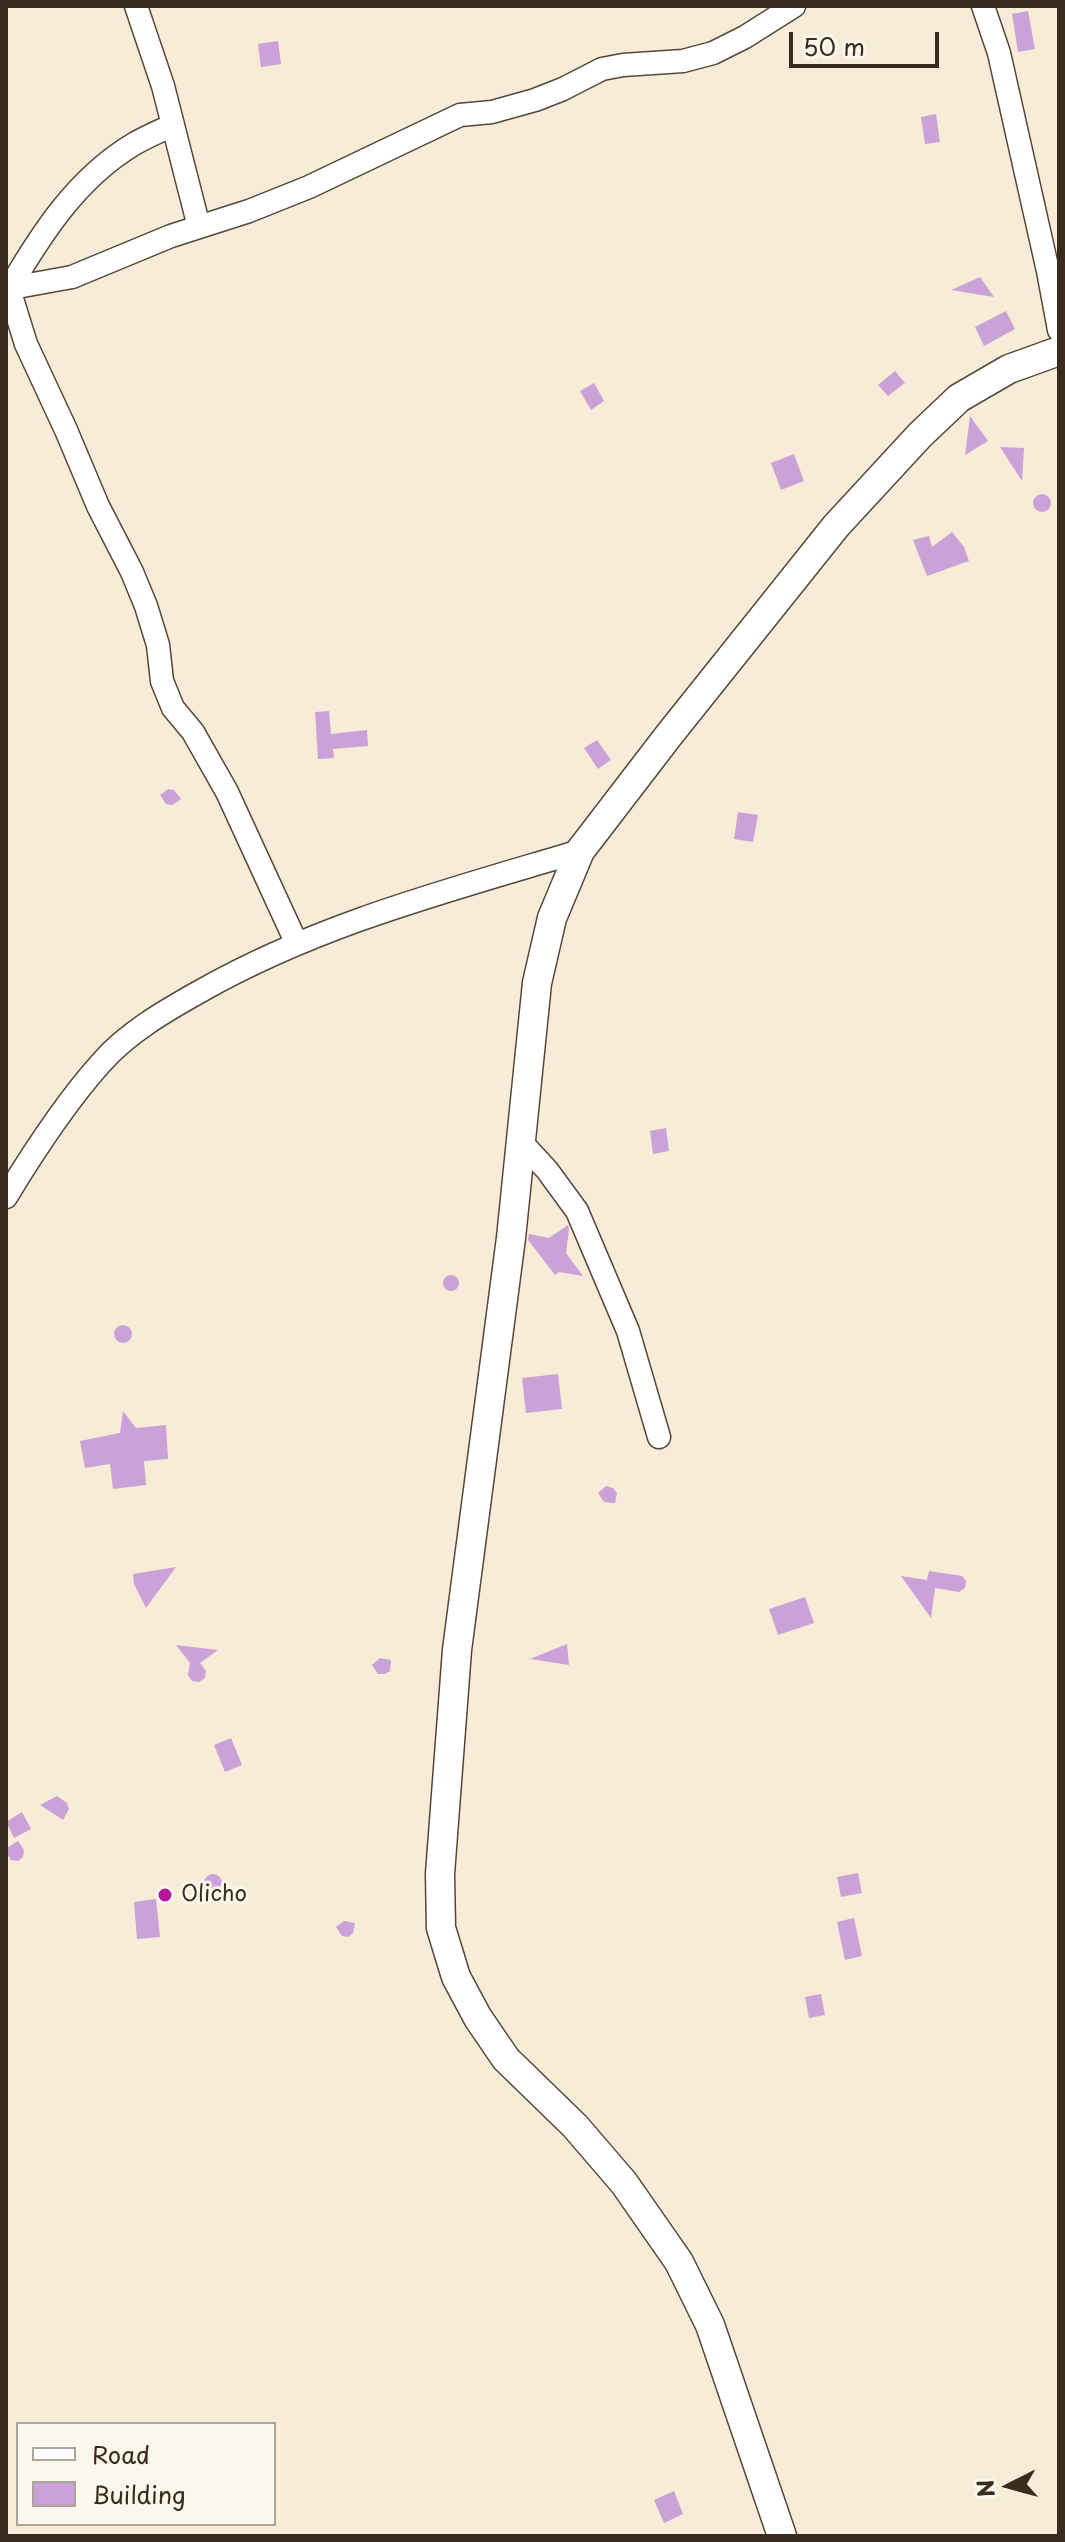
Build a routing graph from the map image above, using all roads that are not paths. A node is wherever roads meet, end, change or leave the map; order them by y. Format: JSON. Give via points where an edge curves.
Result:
{"nodes":[{"id":1,"x":136,"y":6,"type":"edge"},
{"id":2,"x":794,"y":6,"type":"edge"},
{"id":3,"x":983,"y":6,"type":"edge"},
{"id":4,"x":173,"y":125,"type":"junction"},
{"id":5,"x":199,"y":227,"type":"junction"},
{"id":6,"x":1054,"y":263,"type":"edge"},
{"id":7,"x":8,"y":289,"type":"edge"},
{"id":8,"x":1059,"y":330,"type":"edge"},
{"id":9,"x":1059,"y":351,"type":"edge"},
{"id":10,"x":580,"y":851,"type":"junction"},
{"id":11,"x":296,"y":942,"type":"junction"},
{"id":12,"x":522,"y":1143,"type":"junction"},
{"id":13,"x":6,"y":1197,"type":"edge"},
{"id":14,"x":659,"y":1437,"type":"dead end"},
{"id":15,"x":782,"y":2536,"type":"edge"}],
"edges":[{"from":1,"to":4,"type":"street"},
{"from":2,"to":5,"type":"street","via":[[713,53],[602,69],[535,100],[460,115],[309,187]]},
{"from":3,"to":6,"type":"street"},
{"from":4,"to":5,"type":"street"},
{"from":4,"to":7,"type":"street","via":[[100,169],[38,239]]},
{"from":5,"to":7,"type":"street","via":[[72,277]]},
{"from":6,"to":8,"type":"street"},
{"from":7,"to":11,"type":"street","via":[[26,344],[146,606],[173,708],[227,792]]},
{"from":9,"to":10,"type":"street","via":[[1009,369],[959,398],[920,435],[836,526]]},
{"from":10,"to":11,"type":"street"},
{"from":10,"to":12,"type":"street","via":[[552,918],[537,983]]},
{"from":11,"to":13,"type":"street","via":[[179,1003],[102,1061]]},
{"from":12,"to":14,"type":"street","via":[[577,1211],[628,1331]]},
{"from":12,"to":15,"type":"street","via":[[457,1650],[440,1874],[441,1928],[456,1977],[506,2059],[624,2183],[679,2262],[710,2325]]}]}
